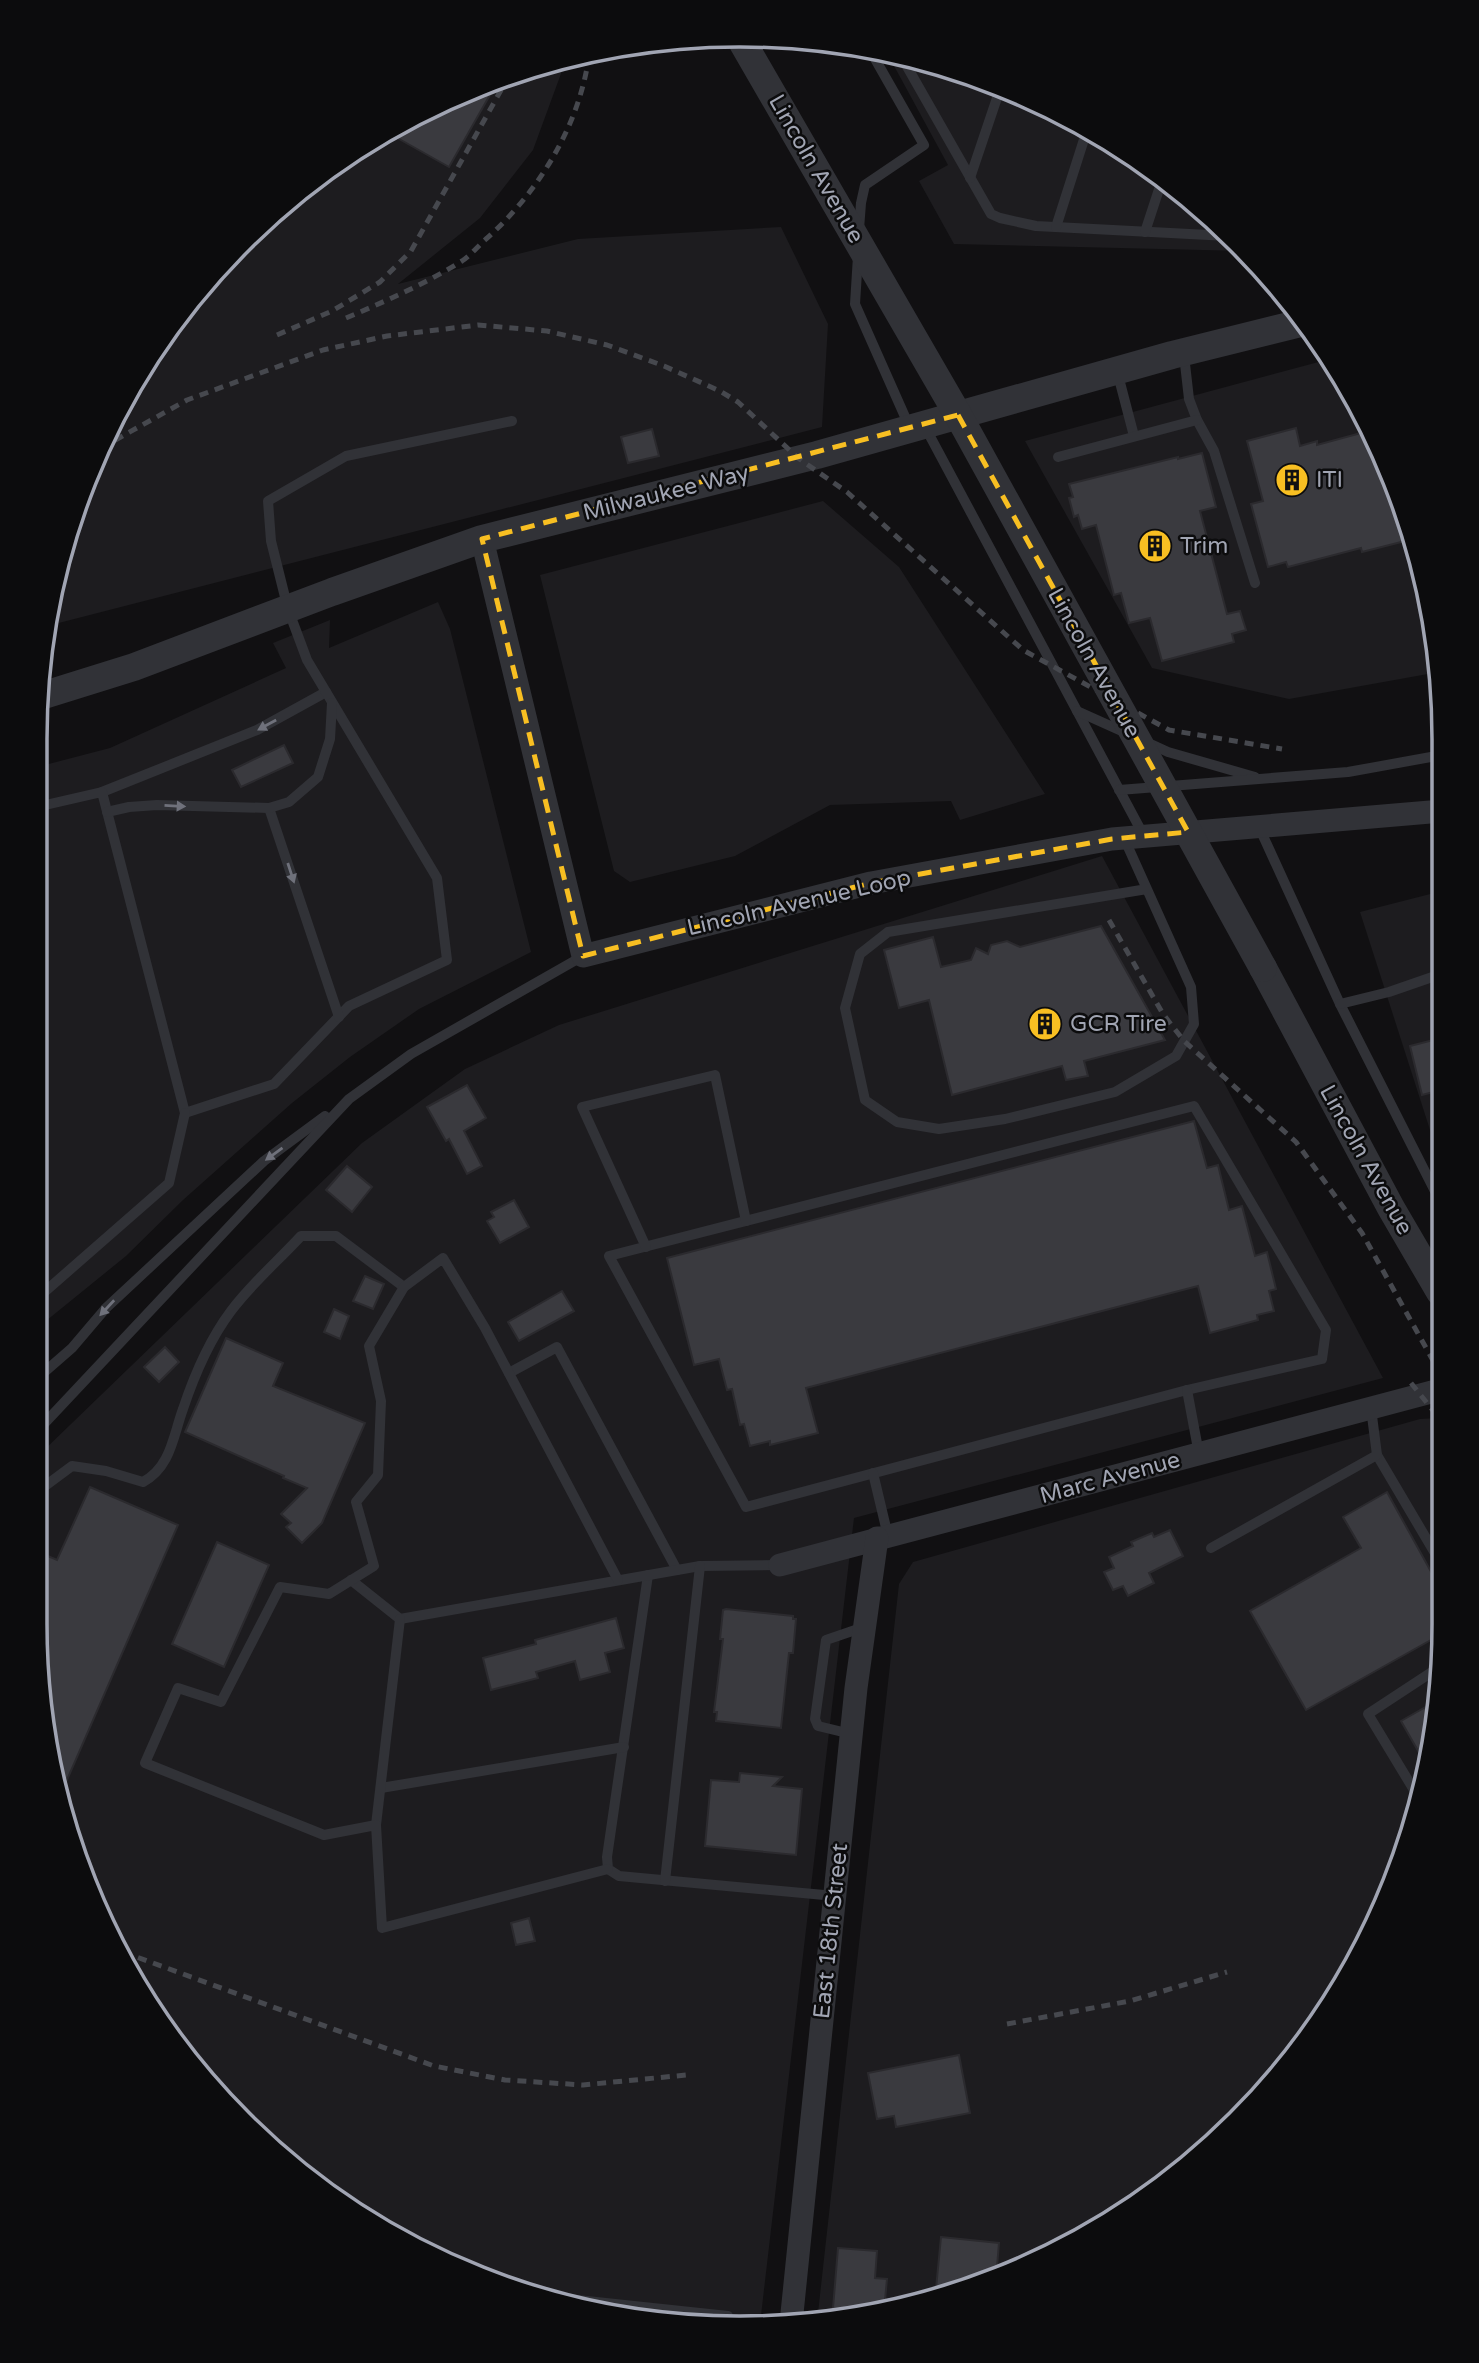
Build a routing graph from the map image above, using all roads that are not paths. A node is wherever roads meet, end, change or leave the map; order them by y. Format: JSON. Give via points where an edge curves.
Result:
{"nodes":[{"id":1,"x":745,"y":47,"type":"edge"},
{"id":2,"x":876,"y":61,"type":"edge"},
{"id":3,"x":908,"y":69,"type":"edge"},
{"id":4,"x":997,"y":97,"type":"edge"},
{"id":5,"x":1084,"y":139,"type":"edge"},
{"id":6,"x":970,"y":178,"type":"junction"},
{"id":7,"x":1159,"y":189,"type":"edge"},
{"id":8,"x":1056,"y":227,"type":"junction"},
{"id":9,"x":1145,"y":232,"type":"junction"},
{"id":10,"x":1213,"y":235,"type":"edge"},
{"id":11,"x":1294,"y":325,"type":"edge"},
{"id":12,"x":1183,"y":352,"type":"junction"},
{"id":13,"x":1116,"y":371,"type":"junction"},
{"id":14,"x":1197,"y":420,"type":"junction"},
{"id":15,"x":512,"y":421,"type":"dead end"},
{"id":16,"x":917,"y":426,"type":"junction"},
{"id":17,"x":1134,"y":436,"type":"junction"},
{"id":18,"x":1059,"y":457,"type":"dead end"},
{"id":19,"x":482,"y":539,"type":"junction"},
{"id":20,"x":1255,"y":583,"type":"dead end"},
{"id":21,"x":288,"y":609,"type":"junction"},
{"id":22,"x":49,"y":693,"type":"edge"},
{"id":23,"x":329,"y":697,"type":"junction"},
{"id":24,"x":1076,"y":711,"type":"junction"},
{"id":25,"x":1432,"y":757,"type":"edge"},
{"id":26,"x":1261,"y":779,"type":"junction"},
{"id":27,"x":1119,"y":790,"type":"junction"},
{"id":28,"x":102,"y":792,"type":"junction"},
{"id":29,"x":47,"y":805,"type":"edge"},
{"id":30,"x":269,"y":808,"type":"junction"},
{"id":31,"x":107,"y":812,"type":"junction"},
{"id":32,"x":1432,"y":812,"type":"edge"},
{"id":33,"x":1259,"y":827,"type":"junction"},
{"id":34,"x":1134,"y":837,"type":"junction"},
{"id":35,"x":1147,"y":889,"type":"junction"},
{"id":36,"x":583,"y":956,"type":"junction"},
{"id":37,"x":1432,"y":977,"type":"edge"},
{"id":38,"x":1340,"y":1004,"type":"junction"},
{"id":39,"x":339,"y":1017,"type":"junction"},
{"id":40,"x":349,"y":1099,"type":"junction"},
{"id":41,"x":185,"y":1113,"type":"junction"},
{"id":42,"x":1432,"y":1185,"type":"edge"},
{"id":43,"x":746,"y":1221,"type":"junction"},
{"id":44,"x":646,"y":1247,"type":"junction"},
{"id":45,"x":1432,"y":1278,"type":"edge"},
{"id":46,"x":404,"y":1287,"type":"junction"},
{"id":47,"x":47,"y":1289,"type":"edge"},
{"id":48,"x":47,"y":1371,"type":"edge"},
{"id":49,"x":509,"y":1373,"type":"junction"},
{"id":50,"x":1187,"y":1390,"type":"junction"},
{"id":51,"x":1432,"y":1392,"type":"edge"},
{"id":52,"x":1371,"y":1408,"type":"junction"},
{"id":53,"x":47,"y":1421,"type":"edge"},
{"id":54,"x":1199,"y":1454,"type":"junction"},
{"id":55,"x":1377,"y":1455,"type":"junction"},
{"id":56,"x":873,"y":1473,"type":"junction"},
{"id":57,"x":47,"y":1485,"type":"edge"},
{"id":58,"x":882,"y":1537,"type":"junction"},
{"id":59,"x":1211,"y":1548,"type":"dead end"},
{"id":60,"x":1432,"y":1548,"type":"edge"},
{"id":61,"x":780,"y":1565,"type":"joint"},
{"id":62,"x":700,"y":1566,"type":"junction"},
{"id":63,"x":677,"y":1570,"type":"junction"},
{"id":64,"x":648,"y":1575,"type":"junction"},
{"id":65,"x":351,"y":1580,"type":"junction"},
{"id":66,"x":618,"y":1580,"type":"junction"},
{"id":67,"x":400,"y":1619,"type":"junction"},
{"id":68,"x":864,"y":1626,"type":"junction"},
{"id":69,"x":1430,"y":1674,"type":"edge"},
{"id":70,"x":851,"y":1734,"type":"junction"},
{"id":71,"x":624,"y":1746,"type":"junction"},
{"id":72,"x":1412,"y":1786,"type":"edge"},
{"id":73,"x":381,"y":1788,"type":"junction"},
{"id":74,"x":376,"y":1825,"type":"junction"},
{"id":75,"x":608,"y":1869,"type":"junction"},
{"id":76,"x":665,"y":1881,"type":"junction"},
{"id":77,"x":835,"y":1896,"type":"junction"},
{"id":78,"x":616,"y":2304,"type":"edge"},
{"id":79,"x":793,"y":2313,"type":"edge"},
{"id":80,"x":718,"y":2315,"type":"edge"}],
"edges":[{"from":1,"to":45,"type":"street","name":"Lincoln Avenue","bridge":true,"via":[[957,413]]},
{"from":2,"to":16,"type":"lane","via":[[924,145],[865,185],[855,304]]},
{"from":3,"to":6,"type":"lane"},
{"from":4,"to":6,"type":"lane"},
{"from":5,"to":8,"type":"lane"},
{"from":6,"to":8,"type":"lane","via":[[991,214]]},
{"from":7,"to":9,"type":"lane"},
{"from":8,"to":9,"type":"lane"},
{"from":9,"to":10,"type":"lane"},
{"from":11,"to":12,"type":"street","name":"Milwaukee Way"},
{"from":12,"to":13,"type":"street","name":"Milwaukee Way"},
{"from":12,"to":14,"type":"lane","via":[[1189,399]]},
{"from":13,"to":16,"type":"street","name":"Milwaukee Way"},
{"from":13,"to":17,"type":"lane"},
{"from":14,"to":17,"type":"lane"},
{"from":14,"to":20,"type":"lane","via":[[1214,452]]},
{"from":15,"to":21,"type":"lane","via":[[346,456],[268,501],[271,541]]},
{"from":16,"to":19,"type":"street","name":"Milwaukee Way"},
{"from":16,"to":24,"type":"lane"},
{"from":17,"to":18,"type":"lane"},
{"from":19,"to":21,"type":"street","name":"Milwaukee Way"},
{"from":19,"to":36,"type":"street"},
{"from":21,"to":22,"type":"street","name":"Milwaukee Way"},
{"from":21,"to":23,"type":"lane","via":[[307,660]]},
{"from":23,"to":28,"type":"lane","one_way":true},
{"from":23,"to":30,"type":"lane","via":[[330,739],[318,777],[289,802]]},
{"from":23,"to":39,"type":"lane","via":[[437,878],[447,960],[349,1006]]},
{"from":24,"to":26,"type":"lane","via":[[1168,752]]},
{"from":24,"to":27,"type":"lane"},
{"from":25,"to":26,"type":"lane","via":[[1348,772]]},
{"from":26,"to":27,"type":"lane"},
{"from":27,"to":34,"type":"lane"},
{"from":28,"to":29,"type":"lane"},
{"from":28,"to":31,"type":"lane"},
{"from":31,"to":30,"type":"lane","one_way":true,"via":[[158,805]]},
{"from":30,"to":39,"type":"lane","one_way":true},
{"from":31,"to":41,"type":"lane"},
{"from":32,"to":33,"type":"street","name":"Lincoln Avenue Loop"},
{"from":33,"to":34,"type":"street","name":"Lincoln Avenue Loop"},
{"from":33,"to":38,"type":"lane"},
{"from":34,"to":35,"type":"lane"},
{"from":34,"to":36,"type":"street","name":"Lincoln Avenue Loop","via":[[871,883]]},
{"from":35,"to":35,"type":"lane","via":[[1191,988],[1194,1024],[1176,1056],[1115,1092],[939,1129],[897,1122],[864,1100],[845,1008],[860,954],[888,932]]},
{"from":36,"to":40,"type":"lane","via":[[411,1054]]},
{"from":37,"to":38,"type":"lane"},
{"from":38,"to":42,"type":"lane"},
{"from":39,"to":41,"type":"lane","via":[[274,1084]]},
{"from":40,"to":48,"type":"lane","one_way":true,"via":[[264,1161],[106,1308]]},
{"from":40,"to":53,"type":"lane"},
{"from":41,"to":47,"type":"lane","via":[[169,1183]]},
{"from":43,"to":44,"type":"lane"},
{"from":43,"to":44,"type":"lane","via":[[715,1075],[582,1107]]},
{"from":43,"to":50,"type":"lane","via":[[1194,1106],[1326,1330],[1322,1359]]},
{"from":44,"to":56,"type":"lane","via":[[609,1256],[746,1507]]},
{"from":46,"to":49,"type":"lane","via":[[443,1258]]},
{"from":46,"to":57,"type":"lane","via":[[336,1236],[301,1236],[230,1312],[201,1366],[168,1456],[154,1476],[143,1482],[72,1466]]},
{"from":46,"to":65,"type":"lane","via":[[369,1346],[382,1401],[378,1475],[356,1502],[374,1566]]},
{"from":49,"to":63,"type":"lane","via":[[556,1347]]},
{"from":49,"to":66,"type":"lane"},
{"from":50,"to":54,"type":"lane"},
{"from":50,"to":56,"type":"lane"},
{"from":51,"to":52,"type":"street","name":"Marc Avenue"},
{"from":52,"to":54,"type":"street","name":"Marc Avenue"},
{"from":52,"to":55,"type":"lane"},
{"from":54,"to":58,"type":"street","name":"Marc Avenue"},
{"from":55,"to":59,"type":"lane"},
{"from":55,"to":60,"type":"lane"},
{"from":56,"to":58,"type":"lane"},
{"from":58,"to":61,"type":"street","name":"Marc Avenue"},
{"from":58,"to":68,"type":"street","name":"East 18th Street"},
{"from":61,"to":62,"type":"lane"},
{"from":62,"to":63,"type":"lane"},
{"from":62,"to":76,"type":"lane"},
{"from":63,"to":64,"type":"lane"},
{"from":64,"to":66,"type":"lane"},
{"from":64,"to":71,"type":"lane"},
{"from":65,"to":67,"type":"lane"},
{"from":65,"to":74,"type":"lane","via":[[329,1594],[281,1587],[221,1702],[178,1688],[145,1763],[324,1835]]},
{"from":66,"to":67,"type":"lane"},
{"from":67,"to":73,"type":"lane"},
{"from":68,"to":70,"type":"street","name":"East 18th Street"},
{"from":68,"to":70,"type":"lane","via":[[825,1640],[815,1719],[818,1726]]},
{"from":69,"to":72,"type":"lane","via":[[1368,1714]]},
{"from":70,"to":77,"type":"street","name":"East 18th Street"},
{"from":71,"to":73,"type":"lane"},
{"from":71,"to":75,"type":"lane"},
{"from":73,"to":74,"type":"lane"},
{"from":74,"to":75,"type":"lane","via":[[382,1928]]},
{"from":75,"to":76,"type":"lane","via":[[619,1876]]},
{"from":76,"to":77,"type":"lane"},
{"from":77,"to":79,"type":"street","name":"East 18th Street"},
{"from":78,"to":80,"type":"lane"}]}
